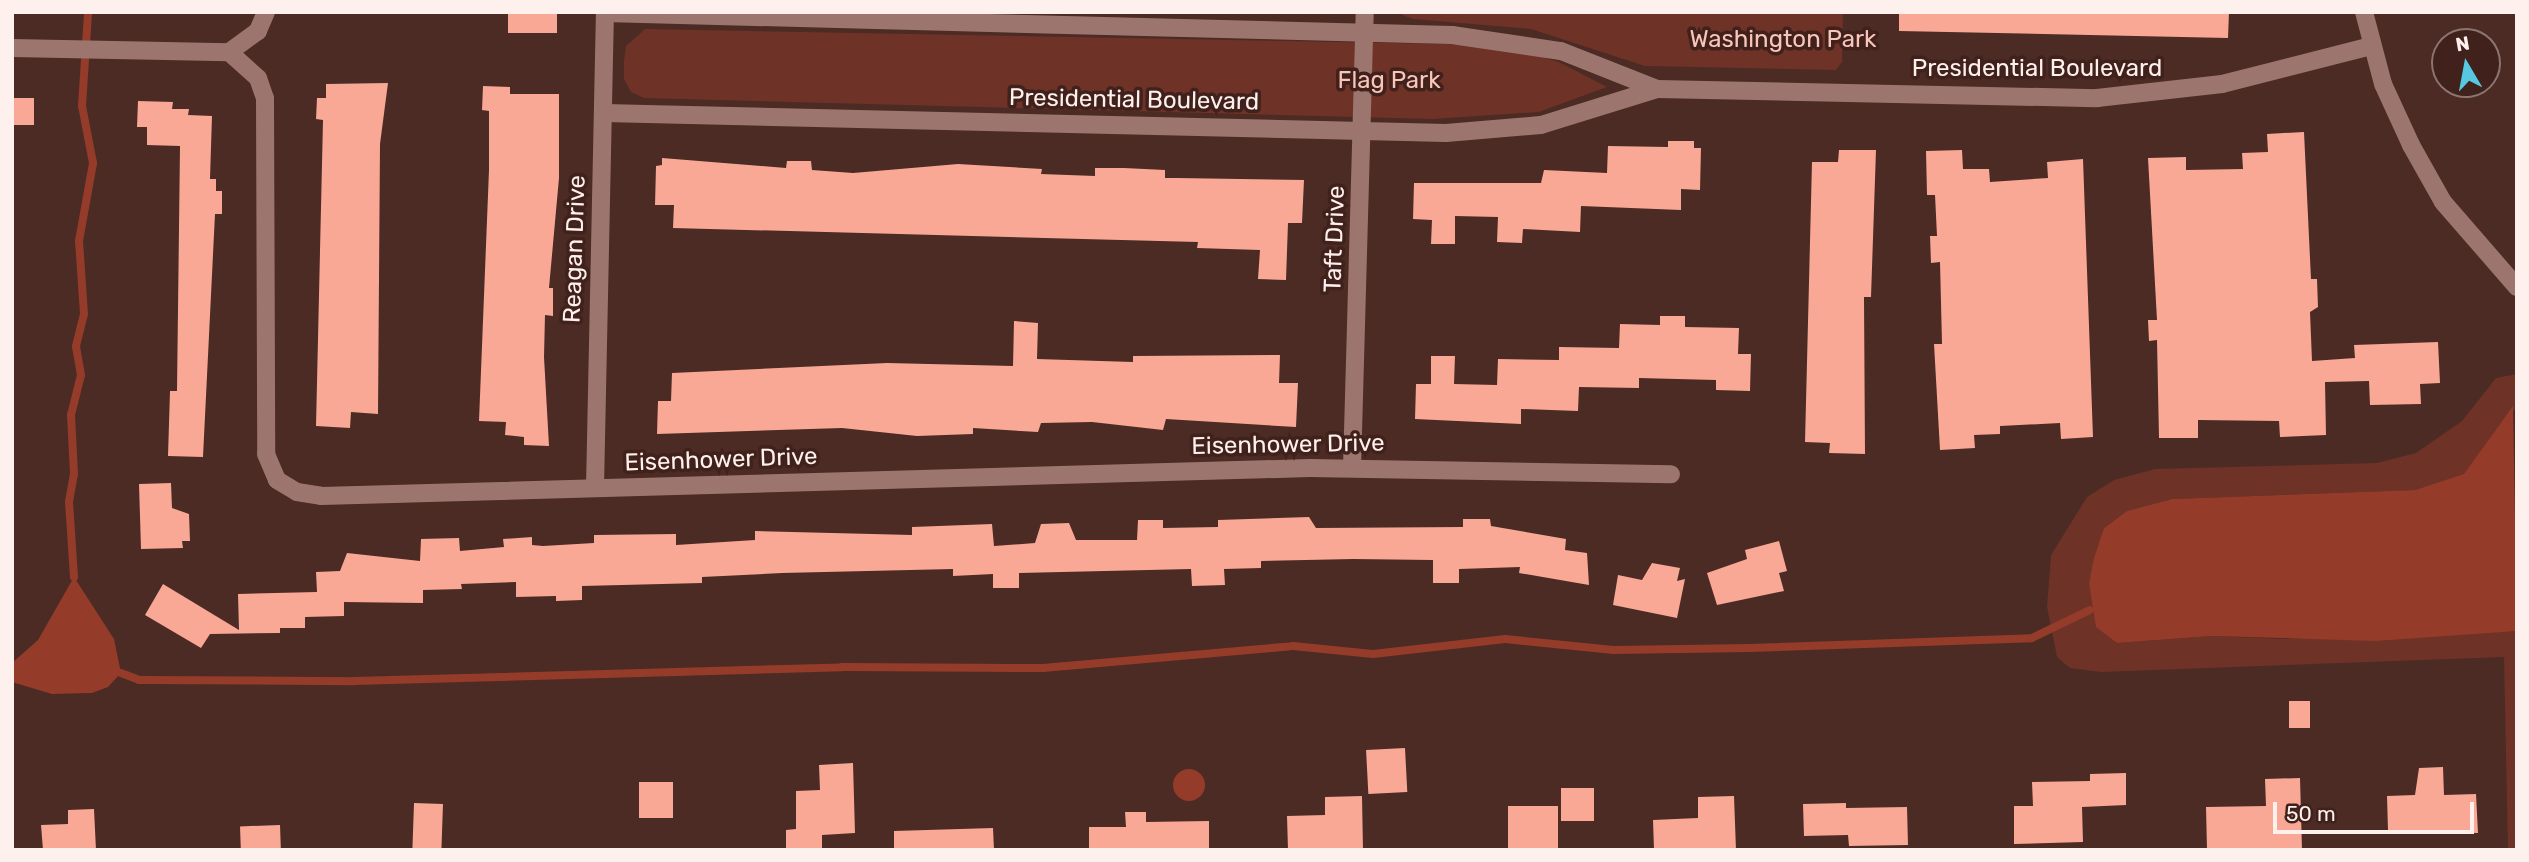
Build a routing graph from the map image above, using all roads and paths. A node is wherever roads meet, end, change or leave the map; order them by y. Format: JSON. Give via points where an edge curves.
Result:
{"nodes":[{"id":1,"x":266,"y":12,"type":"edge"},
{"id":2,"x":1365,"y":12,"type":"edge"},
{"id":3,"x":2364,"y":12,"type":"edge"},
{"id":4,"x":605,"y":13,"type":"edge"},
{"id":5,"x":1364,"y":33,"type":"junction"},
{"id":6,"x":2371,"y":46,"type":"junction"},
{"id":7,"x":12,"y":48,"type":"edge"},
{"id":8,"x":229,"y":52,"type":"junction"},
{"id":9,"x":1657,"y":89,"type":"junction"},
{"id":10,"x":604,"y":113,"type":"junction"},
{"id":11,"x":1363,"y":130,"type":"junction"},
{"id":12,"x":2517,"y":286,"type":"edge"},
{"id":13,"x":1352,"y":468,"type":"junction"},
{"id":14,"x":1671,"y":474,"type":"dead end"},
{"id":15,"x":595,"y":488,"type":"junction"}],
"edges":[{"from":1,"to":8,"type":"street","via":[[258,31]]},
{"from":2,"to":5,"type":"street","name":"Taft Drive"},
{"from":3,"to":6,"type":"street"},
{"from":4,"to":5,"type":"street","name":"Presidential Boulevard"},
{"from":4,"to":10,"type":"street","name":"Reagan Drive"},
{"from":5,"to":9,"type":"street","name":"Presidential Boulevard","via":[[1508,40],[1561,51]]},
{"from":5,"to":11,"type":"street","name":"Taft Drive"},
{"from":6,"to":9,"type":"street","name":"Presidential Boulevard","via":[[2222,84],[2122,97]]},
{"from":6,"to":12,"type":"street","via":[[2411,145],[2443,202]]},
{"from":7,"to":8,"type":"street"},
{"from":8,"to":15,"type":"street","name":"Eisenhower Drive","via":[[258,78],[269,127],[264,424],[266,454],[277,481],[297,492],[321,496]]},
{"from":9,"to":11,"type":"street","name":"Presidential Boulevard","via":[[1520,128]]},
{"from":10,"to":11,"type":"street","name":"Presidential Boulevard"},
{"from":10,"to":15,"type":"street","name":"Reagan Drive"},
{"from":11,"to":13,"type":"street","name":"Taft Drive"},
{"from":13,"to":14,"type":"street","name":"Eisenhower Drive"},
{"from":13,"to":15,"type":"street","name":"Eisenhower Drive"}]}
